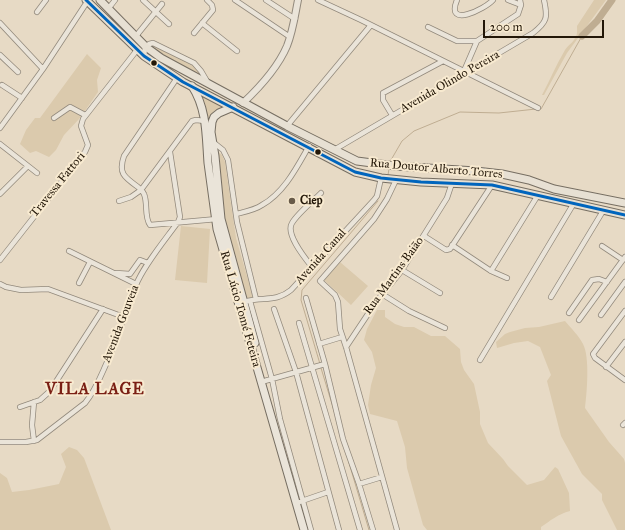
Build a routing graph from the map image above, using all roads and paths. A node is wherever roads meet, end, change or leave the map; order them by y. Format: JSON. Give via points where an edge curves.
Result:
{"nodes":[{"id":1,"x":46,"y":0,"type":"edge"},
{"id":2,"x":100,"y":0,"type":"edge"},
{"id":3,"x":115,"y":0,"type":"edge"},
{"id":4,"x":143,"y":0,"type":"edge"},
{"id":5,"x":235,"y":0,"type":"edge"},
{"id":6,"x":266,"y":0,"type":"edge"},
{"id":7,"x":298,"y":0,"type":"edge"},
{"id":8,"x":318,"y":0,"type":"edge"},
{"id":9,"x":456,"y":0,"type":"edge"},
{"id":10,"x":493,"y":0,"type":"edge"},
{"id":11,"x":508,"y":0,"type":"edge"},
{"id":12,"x":544,"y":0,"type":"edge"},
{"id":13,"x":87,"y":1,"type":"edge"},
{"id":14,"x":210,"y":1,"type":"edge"},
{"id":15,"x":521,"y":2,"type":"edge"},
{"id":16,"x":162,"y":4,"type":"dead end"},
{"id":17,"x":108,"y":9,"type":"junction"},
{"id":18,"x":37,"y":12,"type":"dead end"},
{"id":19,"x":156,"y":12,"type":"junction"},
{"id":20,"x":295,"y":19,"type":"junction"},
{"id":21,"x":0,"y":23,"type":"edge"},
{"id":22,"x":202,"y":23,"type":"junction"},
{"id":23,"x":169,"y":24,"type":"dead end"},
{"id":24,"x":371,"y":25,"type":"junction"},
{"id":25,"x":428,"y":27,"type":"dead end"},
{"id":26,"x":194,"y":33,"type":"dead end"},
{"id":27,"x":136,"y":36,"type":"junction"},
{"id":28,"x":290,"y":37,"type":"junction"},
{"id":29,"x":477,"y":41,"type":"junction"},
{"id":30,"x":146,"y":47,"type":"junction"},
{"id":31,"x":137,"y":50,"type":"junction"},
{"id":32,"x":237,"y":51,"type":"dead end"},
{"id":33,"x":0,"y":54,"type":"edge"},
{"id":34,"x":144,"y":56,"type":"junction"},
{"id":35,"x":443,"y":60,"type":"junction"},
{"id":36,"x":43,"y":69,"type":"junction"},
{"id":37,"x":18,"y":72,"type":"dead end"},
{"id":38,"x":466,"y":72,"type":"junction"},
{"id":39,"x":177,"y":78,"type":"junction"},
{"id":40,"x":208,"y":84,"type":"junction"},
{"id":41,"x":2,"y":85,"type":"dead end"},
{"id":42,"x":192,"y":86,"type":"junction"},
{"id":43,"x":22,"y":98,"type":"junction"},
{"id":44,"x":243,"y":103,"type":"junction"},
{"id":45,"x":233,"y":107,"type":"junction"},
{"id":46,"x":538,"y":108,"type":"dead end"},
{"id":47,"x":85,"y":115,"type":"junction"},
{"id":48,"x":392,"y":115,"type":"junction"},
{"id":49,"x":54,"y":118,"type":"dead end"},
{"id":50,"x":205,"y":122,"type":"junction"},
{"id":51,"x":287,"y":126,"type":"junction"},
{"id":52,"x":0,"y":128,"type":"edge"},
{"id":53,"x":212,"y":141,"type":"junction"},
{"id":54,"x":0,"y":144,"type":"edge"},
{"id":55,"x":309,"y":146,"type":"junction"},
{"id":56,"x":334,"y":150,"type":"junction"},
{"id":57,"x":170,"y":152,"type":"junction"},
{"id":58,"x":28,"y":166,"type":"junction"},
{"id":59,"x":428,"y":168,"type":"junction"},
{"id":60,"x":37,"y":173,"type":"dead end"},
{"id":61,"x":381,"y":178,"type":"junction"},
{"id":62,"x":396,"y":180,"type":"junction"},
{"id":63,"x":428,"y":182,"type":"junction"},
{"id":64,"x":452,"y":183,"type":"junction"},
{"id":65,"x":536,"y":183,"type":"junction"},
{"id":66,"x":492,"y":185,"type":"junction"},
{"id":67,"x":548,"y":186,"type":"junction"},
{"id":68,"x":141,"y":190,"type":"junction"},
{"id":69,"x":321,"y":193,"type":"dead end"},
{"id":70,"x":0,"y":194,"type":"edge"},
{"id":71,"x":539,"y":195,"type":"junction"},
{"id":72,"x":377,"y":196,"type":"junction"},
{"id":73,"x":387,"y":200,"type":"junction"},
{"id":74,"x":119,"y":201,"type":"dead end"},
{"id":75,"x":574,"y":203,"type":"junction"},
{"id":76,"x":625,"y":203,"type":"edge"},
{"id":77,"x":603,"y":211,"type":"junction"},
{"id":78,"x":236,"y":214,"type":"junction"},
{"id":79,"x":625,"y":215,"type":"edge"},
{"id":80,"x":218,"y":219,"type":"junction"},
{"id":81,"x":178,"y":222,"type":"junction"},
{"id":82,"x":424,"y":236,"type":"junction"},
{"id":83,"x":452,"y":245,"type":"junction"},
{"id":84,"x":602,"y":246,"type":"dead end"},
{"id":85,"x":69,"y":251,"type":"dead end"},
{"id":86,"x":624,"y":258,"type":"edge"},
{"id":87,"x":0,"y":260,"type":"edge"},
{"id":88,"x":90,"y":262,"type":"junction"},
{"id":89,"x":148,"y":263,"type":"junction"},
{"id":90,"x":312,"y":267,"type":"junction"},
{"id":91,"x":402,"y":270,"type":"junction"},
{"id":92,"x":491,"y":271,"type":"junction"},
{"id":93,"x":114,"y":274,"type":"junction"},
{"id":94,"x":507,"y":278,"type":"dead end"},
{"id":95,"x":607,"y":282,"type":"junction"},
{"id":96,"x":625,"y":282,"type":"edge"},
{"id":97,"x":78,"y":283,"type":"dead end"},
{"id":98,"x":0,"y":284,"type":"edge"},
{"id":99,"x":136,"y":284,"type":"junction"},
{"id":100,"x":440,"y":293,"type":"dead end"},
{"id":101,"x":382,"y":294,"type":"junction"},
{"id":102,"x":551,"y":296,"type":"dead end"},
{"id":103,"x":306,"y":298,"type":"dead end"},
{"id":104,"x":256,"y":299,"type":"junction"},
{"id":105,"x":244,"y":302,"type":"junction"},
{"id":106,"x":274,"y":309,"type":"dead end"},
{"id":107,"x":103,"y":310,"type":"junction"},
{"id":108,"x":625,"y":311,"type":"edge"},
{"id":109,"x":568,"y":313,"type":"dead end"},
{"id":110,"x":601,"y":315,"type":"dead end"},
{"id":111,"x":124,"y":317,"type":"junction"},
{"id":112,"x":579,"y":320,"type":"dead end"},
{"id":113,"x":299,"y":323,"type":"dead end"},
{"id":114,"x":445,"y":328,"type":"dead end"},
{"id":115,"x":342,"y":337,"type":"junction"},
{"id":116,"x":625,"y":342,"type":"edge"},
{"id":117,"x":319,"y":344,"type":"junction"},
{"id":118,"x":346,"y":347,"type":"junction"},
{"id":119,"x":480,"y":360,"type":"dead end"},
{"id":120,"x":319,"y":365,"type":"junction"},
{"id":121,"x":606,"y":367,"type":"junction"},
{"id":122,"x":296,"y":372,"type":"junction"},
{"id":123,"x":625,"y":380,"type":"edge"},
{"id":124,"x":266,"y":381,"type":"junction"},
{"id":125,"x":34,"y":402,"type":"junction"},
{"id":126,"x":20,"y":406,"type":"dead end"},
{"id":127,"x":34,"y":441,"type":"junction"},
{"id":128,"x":0,"y":442,"type":"edge"},
{"id":129,"x":382,"y":477,"type":"junction"},
{"id":130,"x":360,"y":484,"type":"junction"},
{"id":131,"x":328,"y":492,"type":"junction"},
{"id":132,"x":300,"y":501,"type":"junction"},
{"id":133,"x":304,"y":530,"type":"edge"},
{"id":134,"x":310,"y":530,"type":"edge"},
{"id":135,"x":339,"y":530,"type":"edge"},
{"id":136,"x":360,"y":530,"type":"edge"},
{"id":137,"x":373,"y":530,"type":"edge"},
{"id":138,"x":397,"y":530,"type":"edge"}],
"edges":[{"from":1,"to":18,"type":"street"},
{"from":2,"to":17,"type":"main road","name":"Rua Doutor Alberto Torres"},
{"from":3,"to":17,"type":"street"},
{"from":4,"to":19,"type":"street"},
{"from":5,"to":28,"type":"street"},
{"from":6,"to":20,"type":"street"},
{"from":7,"to":20,"type":"street"},
{"from":8,"to":24,"type":"street"},
{"from":9,"to":10,"type":"street","via":[[456,12],[464,16],[486,7]]},
{"from":11,"to":15,"type":"street"},
{"from":12,"to":38,"type":"street","name":"Avenida Olindo Pereira","via":[[546,17],[540,28]]},
{"from":13,"to":31,"type":"main road"},
{"from":13,"to":36,"type":"street"},
{"from":14,"to":22,"type":"street","via":[[213,10]]},
{"from":15,"to":29,"type":"street","via":[[520,12],[516,16]]},
{"from":16,"to":19,"type":"street"},
{"from":17,"to":27,"type":"main road","name":"Rua Doutor Alberto Torres"},
{"from":19,"to":23,"type":"street"},
{"from":19,"to":27,"type":"street"},
{"from":20,"to":28,"type":"street"},
{"from":21,"to":36,"type":"street"},
{"from":22,"to":26,"type":"street"},
{"from":22,"to":32,"type":"street"},
{"from":24,"to":35,"type":"street"},
{"from":24,"to":51,"type":"street"},
{"from":25,"to":29,"type":"street","via":[[457,41]]},
{"from":27,"to":30,"type":"main road","name":"Rua Doutor Alberto Torres"},
{"from":28,"to":44,"type":"street","via":[[273,68]]},
{"from":29,"to":38,"type":"street"},
{"from":30,"to":34,"type":"street"},
{"from":30,"to":40,"type":"main road","name":"Rua Doutor Alberto Torres"},
{"from":30,"to":40,"type":"street","via":[[153,43],[194,63]]},
{"from":31,"to":34,"type":"main road"},
{"from":31,"to":47,"type":"street"},
{"from":33,"to":37,"type":"street"},
{"from":34,"to":39,"type":"main road"},
{"from":35,"to":38,"type":"street"},
{"from":35,"to":48,"type":"street","via":[[383,93],[383,100]]},
{"from":36,"to":43,"type":"street"},
{"from":38,"to":46,"type":"street"},
{"from":38,"to":48,"type":"street","name":"Avenida Olindo Pereira"},
{"from":39,"to":42,"type":"main road"},
{"from":39,"to":68,"type":"street","via":[[122,161],[123,174]]},
{"from":40,"to":44,"type":"main road","name":"Rua Doutor Alberto Torres"},
{"from":41,"to":43,"type":"street"},
{"from":42,"to":45,"type":"main road"},
{"from":42,"to":50,"type":"main road","name":"Rua Lúcio Tomé Feteira","via":[[200,100]]},
{"from":43,"to":52,"type":"street"},
{"from":44,"to":51,"type":"main road","name":"Rua Doutor Alberto Torres"},
{"from":45,"to":53,"type":"main road","name":"Rua Lúcio Tomé Feteira","via":[[214,117],[211,128]]},
{"from":45,"to":55,"type":"main road"},
{"from":47,"to":49,"type":"street","via":[[70,107]]},
{"from":47,"to":87,"type":"street","name":"Travessa Fattori","via":[[81,126],[88,148]]},
{"from":48,"to":56,"type":"street","name":"Avenida Olindo Pereira"},
{"from":50,"to":57,"type":"street","via":[[192,121]]},
{"from":50,"to":80,"type":"main road","name":"Rua Lúcio Tomé Feteira","via":[[211,188]]},
{"from":51,"to":56,"type":"main road","name":"Rua Doutor Alberto Torres"},
{"from":53,"to":78,"type":"street","via":[[223,150],[228,160]]},
{"from":53,"to":80,"type":"main road","name":"Rua Lúcio Tomé Feteira"},
{"from":54,"to":58,"type":"street"},
{"from":55,"to":61,"type":"main road","via":[[356,172]]},
{"from":55,"to":78,"type":"street","via":[[300,163],[278,192],[262,205]]},
{"from":56,"to":59,"type":"main road","name":"Rua Doutor Alberto Torres","via":[[365,163]]},
{"from":57,"to":68,"type":"street"},
{"from":57,"to":81,"type":"street","via":[[180,217]]},
{"from":58,"to":60,"type":"street"},
{"from":58,"to":70,"type":"street"},
{"from":59,"to":63,"type":"main road","via":[[433,173],[433,179]]},
{"from":59,"to":65,"type":"main road","name":"Rua Doutor Alberto Torres","via":[[502,174]]},
{"from":61,"to":62,"type":"main road"},
{"from":61,"to":72,"type":"street","name":"Avenida Canal"},
{"from":62,"to":63,"type":"main road"},
{"from":62,"to":73,"type":"street","name":"Avenida Canal"},
{"from":63,"to":64,"type":"main road"},
{"from":64,"to":66,"type":"main road"},
{"from":64,"to":82,"type":"street","name":"Rua Martins Baião","via":[[447,198]]},
{"from":65,"to":67,"type":"main road","name":"Rua Doutor Alberto Torres"},
{"from":65,"to":71,"type":"main road","via":[[539,186]]},
{"from":66,"to":71,"type":"main road"},
{"from":66,"to":83,"type":"street"},
{"from":67,"to":71,"type":"main road"},
{"from":67,"to":76,"type":"main road","name":"Rua Doutor Alberto Torres"},
{"from":68,"to":74,"type":"street"},
{"from":68,"to":81,"type":"street","via":[[150,225]]},
{"from":69,"to":90,"type":"street","via":[[294,220],[291,227],[298,247]]},
{"from":71,"to":75,"type":"main road"},
{"from":71,"to":92,"type":"street"},
{"from":72,"to":73,"type":"street"},
{"from":72,"to":90,"type":"street","name":"Avenida Canal"},
{"from":73,"to":115,"type":"street","name":"Avenida Canal","via":[[374,219],[321,278],[321,282],[335,295],[338,302]]},
{"from":75,"to":77,"type":"main road"},
{"from":75,"to":119,"type":"street"},
{"from":77,"to":79,"type":"main road"},
{"from":77,"to":102,"type":"street"},
{"from":78,"to":104,"type":"street"},
{"from":80,"to":81,"type":"street"},
{"from":80,"to":105,"type":"main road","name":"Rua Lúcio Tomé Feteira"},
{"from":81,"to":89,"type":"street","name":"Avenida Gouveia"},
{"from":82,"to":83,"type":"street","via":[[448,250]]},
{"from":82,"to":91,"type":"street","name":"Rua Martins Baião"},
{"from":83,"to":92,"type":"street"},
{"from":84,"to":86,"type":"street"},
{"from":85,"to":88,"type":"street"},
{"from":86,"to":95,"type":"street"},
{"from":88,"to":93,"type":"street"},
{"from":88,"to":97,"type":"street"},
{"from":89,"to":93,"type":"street","via":[[140,260],[130,274]]},
{"from":89,"to":99,"type":"street","name":"Avenida Gouveia"},
{"from":90,"to":104,"type":"street","name":"Avenida Canal","via":[[280,298]]},
{"from":91,"to":100,"type":"street"},
{"from":91,"to":101,"type":"street","name":"Rua Martins Baião"},
{"from":92,"to":94,"type":"street"},
{"from":93,"to":99,"type":"street"},
{"from":95,"to":109,"type":"street","via":[[592,280]]},
{"from":95,"to":112,"type":"street"},
{"from":96,"to":110,"type":"street"},
{"from":98,"to":107,"type":"street","via":[[21,290],[48,289]]},
{"from":99,"to":111,"type":"street","name":"Avenida Gouveia"},
{"from":101,"to":114,"type":"street","via":[[408,311]]},
{"from":101,"to":118,"type":"street","name":"Rua Martins Baião"},
{"from":103,"to":117,"type":"street"},
{"from":104,"to":105,"type":"street","name":"Avenida Canal"},
{"from":105,"to":124,"type":"main road","name":"Rua Lúcio Tomé Feteira"},
{"from":106,"to":122,"type":"street"},
{"from":107,"to":111,"type":"street"},
{"from":107,"to":125,"type":"street","via":[[55,385],[45,397]]},
{"from":108,"to":121,"type":"street","via":[[593,354]]},
{"from":111,"to":127,"type":"street","name":"Avenida Gouveia","via":[[98,385],[91,396]]},
{"from":113,"to":120,"type":"street"},
{"from":115,"to":117,"type":"street"},
{"from":115,"to":118,"type":"street"},
{"from":116,"to":121,"type":"street"},
{"from":117,"to":120,"type":"street"},
{"from":118,"to":129,"type":"street"},
{"from":120,"to":122,"type":"street"},
{"from":120,"to":130,"type":"street"},
{"from":120,"to":136,"type":"street"},
{"from":121,"to":123,"type":"street"},
{"from":122,"to":124,"type":"street"},
{"from":122,"to":131,"type":"street"},
{"from":124,"to":132,"type":"main road","name":"Rua Lúcio Tomé Feteira"},
{"from":125,"to":126,"type":"street"},
{"from":125,"to":127,"type":"street"},
{"from":127,"to":128,"type":"street","name":"Avenida Gouveia"},
{"from":129,"to":130,"type":"street"},
{"from":129,"to":138,"type":"street"},
{"from":130,"to":137,"type":"street"},
{"from":131,"to":132,"type":"street"},
{"from":131,"to":135,"type":"street"},
{"from":132,"to":133,"type":"main road","name":"Rua Lúcio Tomé Feteira"},
{"from":132,"to":134,"type":"main road","name":"Rua Lúcio Tomé Feteira"}]}
